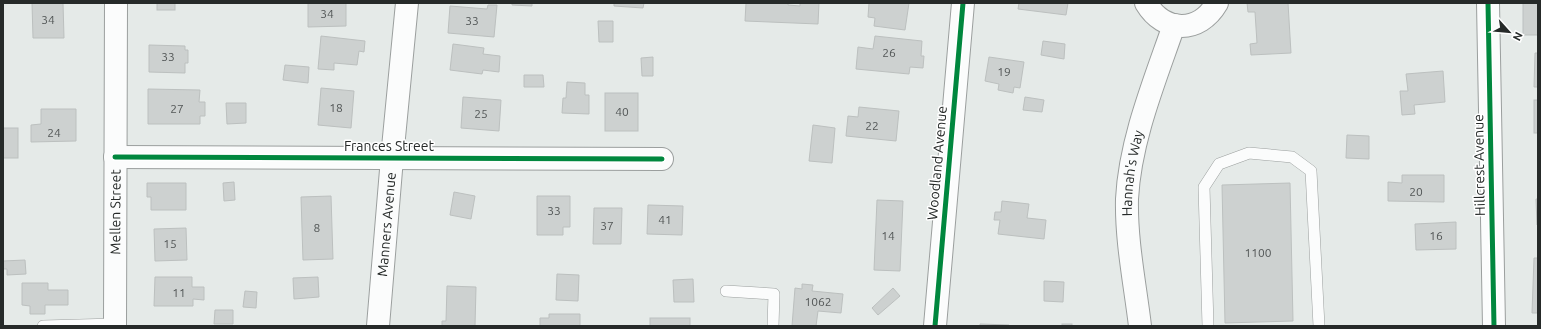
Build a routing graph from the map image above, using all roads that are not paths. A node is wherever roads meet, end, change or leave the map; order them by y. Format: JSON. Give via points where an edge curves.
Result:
{"nodes":[{"id":1,"x":116,"y":3,"type":"edge"},
{"id":2,"x":407,"y":3,"type":"edge"},
{"id":3,"x":963,"y":3,"type":"edge"},
{"id":4,"x":1146,"y":3,"type":"edge"},
{"id":5,"x":1217,"y":3,"type":"edge"},
{"id":6,"x":1488,"y":3,"type":"edge"},
{"id":7,"x":1174,"y":25,"type":"junction"},
{"id":8,"x":115,"y":157,"type":"junction"},
{"id":9,"x":392,"y":158,"type":"junction"},
{"id":10,"x":662,"y":159,"type":"dead end"},
{"id":11,"x":726,"y":291,"type":"dead end"},
{"id":12,"x":115,"y":325,"type":"edge"},
{"id":13,"x":43,"y":326,"type":"edge"},
{"id":14,"x":378,"y":326,"type":"edge"},
{"id":15,"x":773,"y":326,"type":"edge"},
{"id":16,"x":935,"y":326,"type":"edge"},
{"id":17,"x":1140,"y":326,"type":"edge"},
{"id":18,"x":1208,"y":326,"type":"edge"},
{"id":19,"x":1318,"y":326,"type":"edge"},
{"id":20,"x":1494,"y":326,"type":"edge"}],
"edges":[{"from":1,"to":8,"type":"street","name":"Mellen Street"},
{"from":2,"to":9,"type":"street","name":"Manners Avenue"},
{"from":3,"to":16,"type":"street","name":"Woodland Avenue"},
{"from":4,"to":7,"type":"street","via":[[1151,12],[1162,21]]},
{"from":5,"to":7,"type":"street","via":[[1212,13],[1201,21],[1188,26]]},
{"from":6,"to":20,"type":"street","name":"Hillcrest Avenue"},
{"from":7,"to":17,"type":"street","name":"Hannah's Way","via":[[1139,129],[1127,198]]},
{"from":8,"to":9,"type":"street","name":"Frances Street"},
{"from":8,"to":12,"type":"street","name":"Mellen Street"},
{"from":9,"to":10,"type":"street","name":"Frances Street"},
{"from":9,"to":14,"type":"street","name":"Manners Avenue"},
{"from":11,"to":15,"type":"lane","via":[[774,294]]},
{"from":12,"to":13,"type":"lane"},
{"from":18,"to":19,"type":"lane","via":[[1204,187],[1219,164],[1249,153],[1292,157],[1311,171]]}]}
